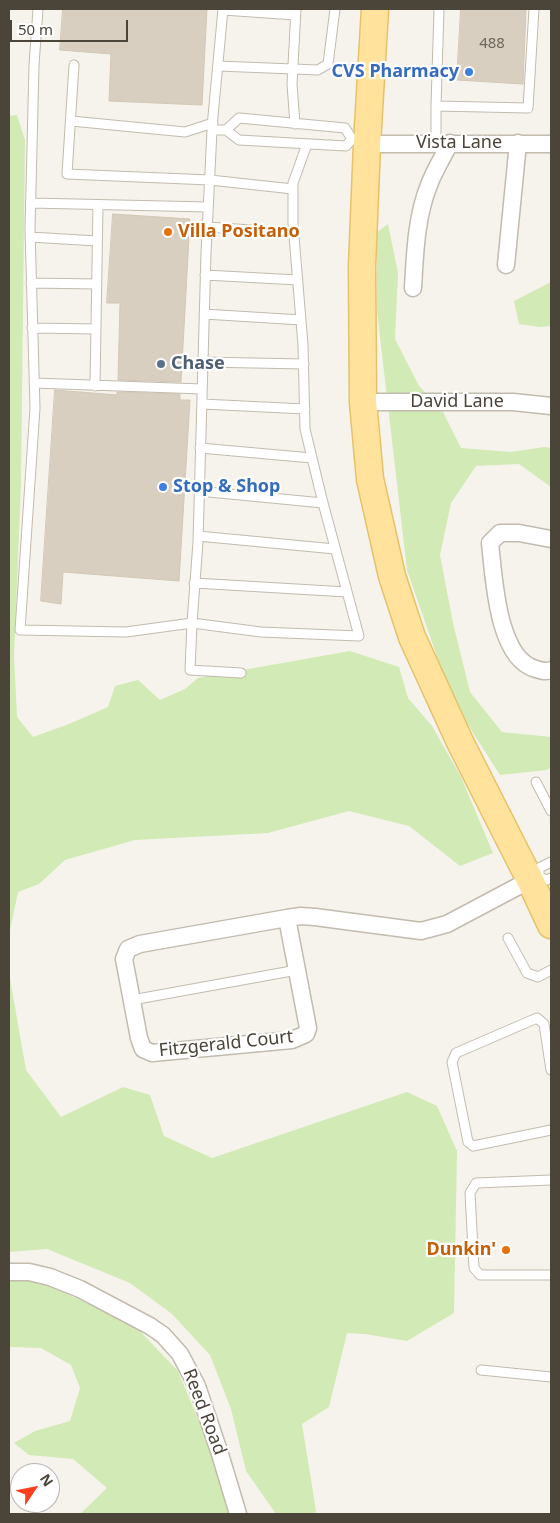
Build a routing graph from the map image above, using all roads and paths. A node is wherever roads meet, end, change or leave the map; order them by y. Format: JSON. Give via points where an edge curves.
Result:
{"nodes":[{"id":1,"x":38,"y":9,"type":"edge"},
{"id":2,"x":223,"y":9,"type":"edge"},
{"id":3,"x":335,"y":9,"type":"edge"},
{"id":4,"x":376,"y":9,"type":"edge"},
{"id":5,"x":439,"y":9,"type":"edge"},
{"id":6,"x":534,"y":9,"type":"edge"},
{"id":7,"x":296,"y":12,"type":"edge"},
{"id":8,"x":74,"y":65,"type":"dead end"},
{"id":9,"x":218,"y":66,"type":"junction"},
{"id":10,"x":293,"y":70,"type":"junction"},
{"id":11,"x":436,"y":106,"type":"junction"},
{"id":12,"x":71,"y":121,"type":"junction"},
{"id":13,"x":296,"y":124,"type":"junction"},
{"id":14,"x":212,"y":127,"type":"junction"},
{"id":15,"x":226,"y":130,"type":"junction"},
{"id":16,"x":359,"y":141,"type":"junction"},
{"id":17,"x":443,"y":143,"type":"junction"},
{"id":18,"x":518,"y":143,"type":"junction"},
{"id":19,"x":306,"y":144,"type":"junction"},
{"id":20,"x":551,"y":144,"type":"edge"},
{"id":21,"x":210,"y":180,"type":"junction"},
{"id":22,"x":293,"y":186,"type":"junction"},
{"id":23,"x":30,"y":204,"type":"junction"},
{"id":24,"x":98,"y":205,"type":"junction"},
{"id":25,"x":208,"y":207,"type":"junction"},
{"id":26,"x":207,"y":228,"type":"junction"},
{"id":27,"x":294,"y":233,"type":"junction"},
{"id":28,"x":30,"y":237,"type":"junction"},
{"id":29,"x":98,"y":241,"type":"junction"},
{"id":30,"x":506,"y":265,"type":"dead end"},
{"id":31,"x":205,"y":275,"type":"junction"},
{"id":32,"x":298,"y":280,"type":"junction"},
{"id":33,"x":31,"y":283,"type":"junction"},
{"id":34,"x":97,"y":284,"type":"junction"},
{"id":35,"x":413,"y":288,"type":"dead end"},
{"id":36,"x":204,"y":314,"type":"junction"},
{"id":37,"x":301,"y":320,"type":"junction"},
{"id":38,"x":32,"y":328,"type":"junction"},
{"id":39,"x":96,"y":330,"type":"junction"},
{"id":40,"x":203,"y":362,"type":"junction"},
{"id":41,"x":304,"y":364,"type":"junction"},
{"id":42,"x":34,"y":383,"type":"junction"},
{"id":43,"x":95,"y":386,"type":"junction"},
{"id":44,"x":202,"y":389,"type":"junction"},
{"id":45,"x":363,"y":402,"type":"junction"},
{"id":46,"x":202,"y":404,"type":"junction"},
{"id":47,"x":551,"y":406,"type":"edge"},
{"id":48,"x":305,"y":409,"type":"junction"},
{"id":49,"x":200,"y":448,"type":"junction"},
{"id":50,"x":312,"y":458,"type":"junction"},
{"id":51,"x":199,"y":491,"type":"junction"},
{"id":52,"x":323,"y":503,"type":"junction"},
{"id":53,"x":198,"y":536,"type":"junction"},
{"id":54,"x":551,"y":539,"type":"edge"},
{"id":55,"x":335,"y":549,"type":"junction"},
{"id":56,"x":194,"y":583,"type":"junction"},
{"id":57,"x":347,"y":592,"type":"junction"},
{"id":58,"x":192,"y":623,"type":"junction"},
{"id":59,"x":551,"y":670,"type":"edge"},
{"id":60,"x":241,"y":673,"type":"dead end"},
{"id":61,"x":536,"y":782,"type":"dead end"},
{"id":62,"x":551,"y":811,"type":"edge"},
{"id":63,"x":551,"y":862,"type":"edge"},
{"id":64,"x":540,"y":878,"type":"edge"},
{"id":65,"x":287,"y":918,"type":"junction"},
{"id":66,"x":551,"y":925,"type":"edge"},
{"id":67,"x":508,"y":938,"type":"dead end"},
{"id":68,"x":297,"y":970,"type":"junction"},
{"id":69,"x":551,"y":970,"type":"edge"},
{"id":70,"x":132,"y":1000,"type":"junction"},
{"id":71,"x":551,"y":1070,"type":"edge"},
{"id":72,"x":551,"y":1130,"type":"edge"},
{"id":73,"x":551,"y":1180,"type":"edge"},
{"id":74,"x":9,"y":1272,"type":"edge"},
{"id":75,"x":551,"y":1275,"type":"edge"},
{"id":76,"x":482,"y":1370,"type":"dead end"},
{"id":77,"x":551,"y":1377,"type":"edge"},
{"id":78,"x":238,"y":1514,"type":"edge"}],
"edges":[{"from":1,"to":23,"type":"lane"},
{"from":2,"to":7,"type":"lane"},
{"from":2,"to":9,"type":"lane"},
{"from":3,"to":10,"type":"lane","via":[[328,64],[318,70]]},
{"from":4,"to":16,"type":"main road"},
{"from":5,"to":11,"type":"lane"},
{"from":6,"to":11,"type":"lane","via":[[528,108]]},
{"from":7,"to":10,"type":"lane"},
{"from":8,"to":12,"type":"lane"},
{"from":9,"to":10,"type":"lane"},
{"from":9,"to":14,"type":"lane"},
{"from":10,"to":13,"type":"lane"},
{"from":11,"to":17,"type":"lane"},
{"from":12,"to":14,"type":"lane","via":[[185,132]]},
{"from":12,"to":21,"type":"lane","via":[[67,174]]},
{"from":13,"to":15,"type":"lane","via":[[239,118]]},
{"from":13,"to":16,"type":"lane","via":[[345,128]]},
{"from":14,"to":15,"type":"lane"},
{"from":14,"to":21,"type":"lane"},
{"from":15,"to":19,"type":"lane","via":[[239,140]]},
{"from":16,"to":17,"type":"street","name":"Vista Lane"},
{"from":16,"to":19,"type":"lane","via":[[346,146]]},
{"from":16,"to":45,"type":"main road"},
{"from":17,"to":18,"type":"street","name":"Vista Lane"},
{"from":17,"to":35,"type":"street","via":[[422,208]]},
{"from":18,"to":20,"type":"street","name":"Vista Lane"},
{"from":18,"to":30,"type":"street"},
{"from":19,"to":22,"type":"lane"},
{"from":21,"to":22,"type":"lane"},
{"from":21,"to":25,"type":"lane"},
{"from":22,"to":27,"type":"lane"},
{"from":23,"to":24,"type":"lane"},
{"from":23,"to":28,"type":"lane"},
{"from":24,"to":25,"type":"lane"},
{"from":24,"to":29,"type":"lane"},
{"from":25,"to":26,"type":"lane"},
{"from":26,"to":27,"type":"lane"},
{"from":26,"to":31,"type":"lane"},
{"from":27,"to":32,"type":"lane"},
{"from":28,"to":29,"type":"lane"},
{"from":28,"to":33,"type":"lane"},
{"from":29,"to":34,"type":"lane"},
{"from":31,"to":32,"type":"lane"},
{"from":31,"to":36,"type":"lane"},
{"from":32,"to":37,"type":"lane"},
{"from":33,"to":34,"type":"lane"},
{"from":33,"to":38,"type":"lane"},
{"from":34,"to":39,"type":"lane"},
{"from":36,"to":37,"type":"lane"},
{"from":36,"to":40,"type":"lane"},
{"from":37,"to":41,"type":"lane"},
{"from":38,"to":39,"type":"lane"},
{"from":38,"to":42,"type":"lane"},
{"from":39,"to":43,"type":"lane"},
{"from":40,"to":41,"type":"lane"},
{"from":40,"to":44,"type":"lane"},
{"from":41,"to":48,"type":"lane"},
{"from":42,"to":43,"type":"lane"},
{"from":42,"to":58,"type":"lane","via":[[20,630],[126,632]]},
{"from":43,"to":44,"type":"lane"},
{"from":44,"to":46,"type":"lane"},
{"from":45,"to":47,"type":"street","name":"David Lane","via":[[513,402]]},
{"from":45,"to":64,"type":"main road","via":[[370,479],[392,576],[412,637],[460,742]]},
{"from":46,"to":48,"type":"lane"},
{"from":46,"to":49,"type":"lane"},
{"from":48,"to":50,"type":"lane","via":[[305,430]]},
{"from":49,"to":50,"type":"lane"},
{"from":49,"to":51,"type":"lane"},
{"from":50,"to":52,"type":"lane"},
{"from":51,"to":52,"type":"lane"},
{"from":51,"to":53,"type":"lane"},
{"from":52,"to":55,"type":"lane"},
{"from":53,"to":55,"type":"lane"},
{"from":53,"to":56,"type":"lane"},
{"from":54,"to":59,"type":"street","via":[[519,532],[500,533],[490,542],[504,631],[514,653],[528,667],[546,672]]},
{"from":55,"to":57,"type":"lane"},
{"from":56,"to":57,"type":"lane"},
{"from":56,"to":58,"type":"lane"},
{"from":57,"to":58,"type":"lane","via":[[359,636],[261,632]]},
{"from":58,"to":60,"type":"lane","via":[[190,670]]},
{"from":61,"to":62,"type":"lane"},
{"from":63,"to":64,"type":"lane","via":[[540,868]]},
{"from":64,"to":65,"type":"street","name":"Fitzgerald Court","via":[[447,924],[421,931],[315,917]]},
{"from":64,"to":66,"type":"main road"},
{"from":65,"to":68,"type":"street","name":"Fitzgerald Court"},
{"from":65,"to":70,"type":"street","name":"Fitzgerald Court","via":[[140,944],[128,949],[124,959]]},
{"from":67,"to":69,"type":"lane","via":[[526,972],[538,977]]},
{"from":68,"to":70,"type":"lane"},
{"from":68,"to":70,"type":"street","name":"Fitzgerald Court","via":[[308,1028],[306,1034],[292,1040],[152,1053],[143,1049]]},
{"from":71,"to":72,"type":"lane","via":[[544,1024],[537,1018],[456,1053],[452,1062],[468,1142],[473,1146]]},
{"from":73,"to":75,"type":"lane","via":[[476,1183],[470,1193],[474,1268],[480,1275]]},
{"from":74,"to":78,"type":"street","name":"Reed Road","via":[[50,1277],[80,1289],[163,1335],[180,1354],[196,1386]]},
{"from":76,"to":77,"type":"lane"}]}
